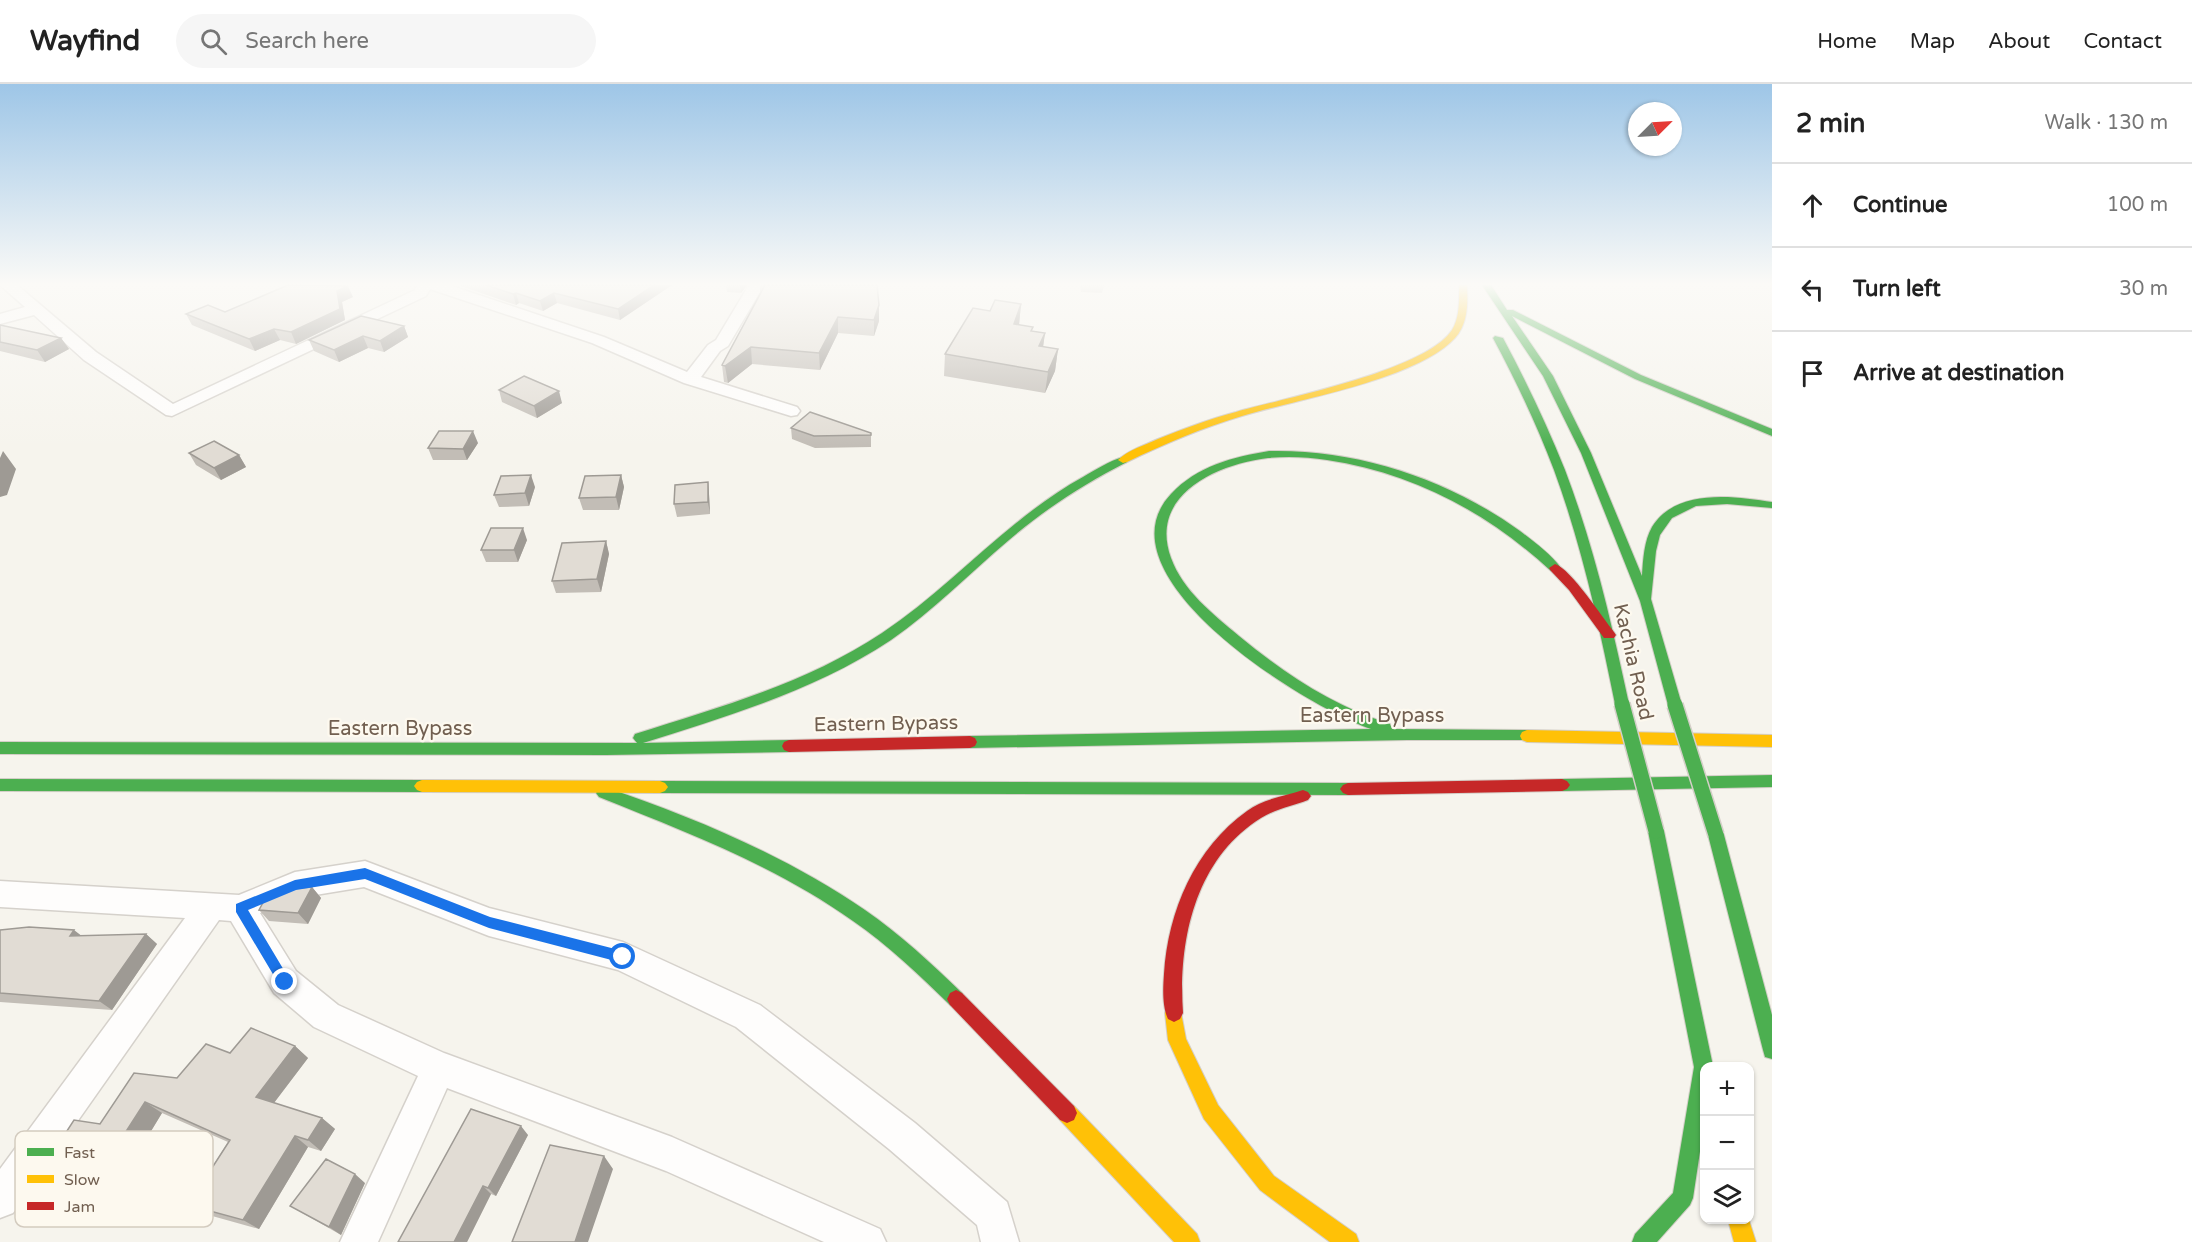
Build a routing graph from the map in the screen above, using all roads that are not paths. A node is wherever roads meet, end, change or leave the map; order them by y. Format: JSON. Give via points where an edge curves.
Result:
{"nodes":[{"id":1,"x":71,"y":339,"type":"edge"},
{"id":2,"x":324,"y":339,"type":"edge"},
{"id":3,"x":595,"y":339,"type":"edge"},
{"id":4,"x":724,"y":339,"type":"edge"},
{"id":5,"x":1449,"y":339,"type":"edge"},
{"id":6,"x":1498,"y":339,"type":"edge"},
{"id":7,"x":1525,"y":339,"type":"edge"},
{"id":8,"x":1560,"y":339,"type":"edge"},
{"id":9,"x":690,"y":379,"type":"junction"},
{"id":10,"x":791,"y":411,"type":"dead end"},
{"id":11,"x":1772,"y":433,"type":"edge"},
{"id":12,"x":1772,"y":505,"type":"edge"},
{"id":13,"x":1646,"y":601,"type":"junction"},
{"id":14,"x":1609,"y":635,"type":"junction"},
{"id":15,"x":1407,"y":735,"type":"junction"},
{"id":16,"x":1772,"y":741,"type":"edge"},
{"id":17,"x":0,"y":748,"type":"edge"},
{"id":18,"x":606,"y":749,"type":"junction"},
{"id":19,"x":1772,"y":781,"type":"edge"},
{"id":20,"x":0,"y":785,"type":"edge"},
{"id":21,"x":586,"y":785,"type":"junction"},
{"id":22,"x":1322,"y":789,"type":"junction"},
{"id":23,"x":0,"y":894,"type":"edge"},
{"id":24,"x":226,"y":907,"type":"junction"},
{"id":25,"x":1743,"y":942,"type":"junction"},
{"id":26,"x":1772,"y":1007,"type":"edge"},
{"id":27,"x":1772,"y":1050,"type":"edge"},
{"id":28,"x":1703,"y":1062,"type":"edge"},
{"id":29,"x":439,"y":1068,"type":"junction"},
{"id":30,"x":1700,"y":1092,"type":"edge"},
{"id":31,"x":53,"y":1131,"type":"edge"},
{"id":32,"x":15,"y":1181,"type":"edge"},
{"id":33,"x":0,"y":1200,"type":"edge"},
{"id":34,"x":1740,"y":1224,"type":"edge"},
{"id":35,"x":359,"y":1242,"type":"edge"},
{"id":36,"x":867,"y":1242,"type":"edge"},
{"id":37,"x":1000,"y":1242,"type":"edge"},
{"id":38,"x":1190,"y":1242,"type":"edge"},
{"id":39,"x":1348,"y":1242,"type":"edge"},
{"id":40,"x":1643,"y":1242,"type":"edge"},
{"id":41,"x":1744,"y":1242,"type":"edge"}],
"edges":[{"from":1,"to":2,"type":"street","via":[[172,411]]},
{"from":3,"to":9,"type":"street"},
{"from":4,"to":9,"type":"street"},
{"from":5,"to":18,"type":"highway","via":[[1400,366],[1238,414],[1161,442],[1072,489],[1026,520],[919,613],[830,671]]},
{"from":6,"to":14,"type":"highway","name":"Kachia Road","via":[[1519,372],[1552,444]]},
{"from":7,"to":13,"type":"highway","via":[[1586,453]]},
{"from":8,"to":11,"type":"highway","via":[[1671,393]]},
{"from":9,"to":10,"type":"street"},
{"from":12,"to":13,"type":"highway","via":[[1724,501],[1676,511],[1659,524],[1652,543]]},
{"from":13,"to":25,"type":"highway","bridge":true,"via":[[1716,835]]},
{"from":14,"to":15,"type":"highway","via":[[1567,581],[1540,554],[1474,509],[1404,475],[1327,457],[1286,454],[1252,456],[1202,473],[1183,487],[1167,504],[1158,526],[1162,550],[1177,583],[1202,613],[1241,646],[1317,698],[1356,720]]},
{"from":14,"to":28,"type":"highway","name":"Kachia Road","bridge":true,"via":[[1622,704],[1656,831]]},
{"from":15,"to":16,"type":"highway","name":"Eastern Bypass"},
{"from":15,"to":18,"type":"highway","name":"Eastern Bypass"},
{"from":17,"to":18,"type":"highway","name":"Eastern Bypass"},
{"from":19,"to":22,"type":"highway"},
{"from":20,"to":21,"type":"highway"},
{"from":21,"to":22,"type":"highway"},
{"from":21,"to":38,"type":"highway","via":[[761,860],[831,897],[888,938],[947,988]]},
{"from":22,"to":39,"type":"highway","via":[[1254,815],[1219,845],[1195,884],[1178,930],[1171,988],[1177,1040],[1211,1112],[1268,1183]]},
{"from":23,"to":24,"type":"street"},
{"from":24,"to":29,"type":"street","via":[[285,982],[326,1016]]},
{"from":24,"to":31,"type":"street"},
{"from":24,"to":37,"type":"street","via":[[295,885],[365,874],[489,922],[623,957],[748,1016],[902,1136],[994,1215]]},
{"from":25,"to":26,"type":"highway"},
{"from":25,"to":27,"type":"highway"},
{"from":29,"to":35,"type":"street"},
{"from":29,"to":36,"type":"street","via":[[672,1155]]},
{"from":30,"to":40,"type":"highway","via":[[1683,1198]]},
{"from":32,"to":33,"type":"street"},
{"from":34,"to":41,"type":"highway"}]}
